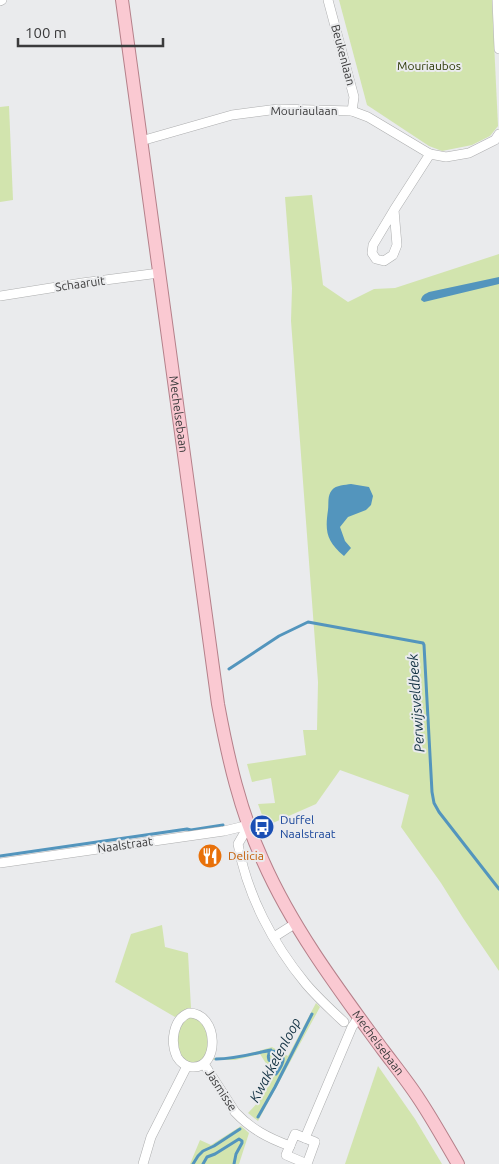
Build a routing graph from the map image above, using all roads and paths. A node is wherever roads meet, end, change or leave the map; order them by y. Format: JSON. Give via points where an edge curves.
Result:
{"nodes":[{"id":1,"x":122,"y":0,"type":"edge"},
{"id":2,"x":328,"y":0,"type":"edge"},
{"id":3,"x":497,"y":0,"type":"edge"},
{"id":4,"x":499,"y":49,"type":"edge"},
{"id":5,"x":354,"y":97,"type":"junction"},
{"id":6,"x":352,"y":111,"type":"junction"},
{"id":7,"x":368,"y":117,"type":"junction"},
{"id":8,"x":499,"y":134,"type":"edge"},
{"id":9,"x":141,"y":141,"type":"junction"},
{"id":10,"x":430,"y":154,"type":"junction"},
{"id":11,"x":394,"y":210,"type":"junction"},
{"id":12,"x":159,"y":273,"type":"junction"},
{"id":13,"x":0,"y":296,"type":"edge"},
{"id":14,"x":249,"y":825,"type":"junction"},
{"id":15,"x":0,"y":863,"type":"edge"},
{"id":16,"x":296,"y":923,"type":"junction"},
{"id":17,"x":274,"y":937,"type":"junction"},
{"id":18,"x":359,"y":1017,"type":"junction"},
{"id":19,"x":344,"y":1022,"type":"dead end"},
{"id":20,"x":204,"y":1064,"type":"junction"},
{"id":21,"x":186,"y":1066,"type":"junction"},
{"id":22,"x":305,"y":1138,"type":"junction"},
{"id":23,"x":290,"y":1146,"type":"junction"},
{"id":24,"x":296,"y":1162,"type":"edge"},
{"id":25,"x":143,"y":1164,"type":"edge"},
{"id":26,"x":458,"y":1164,"type":"edge"}],
"edges":[{"from":1,"to":9,"type":"main road","name":"Mechelsebaan"},
{"from":2,"to":5,"type":"street","name":"Beukenlaan"},
{"from":3,"to":4,"type":"street"},
{"from":5,"to":6,"type":"street","name":"Beukenlaan"},
{"from":5,"to":7,"type":"street"},
{"from":6,"to":7,"type":"street","name":"Mouriaulaan"},
{"from":6,"to":9,"type":"street","name":"Mouriaulaan","via":[[278,109],[232,115]]},
{"from":7,"to":10,"type":"street","name":"Mouriaulaan"},
{"from":8,"to":10,"type":"street","name":"Mouriaulaan","via":[[495,140],[469,152],[446,157]]},
{"from":9,"to":12,"type":"main road","name":"Mechelsebaan"},
{"from":10,"to":11,"type":"street"},
{"from":11,"to":11,"type":"street","via":[[373,245],[372,253],[376,259],[384,261],[393,255],[397,245]]},
{"from":12,"to":13,"type":"street","name":"Schaaruit"},
{"from":12,"to":14,"type":"main road","name":"Mechelsebaan","via":[[218,704],[228,758]]},
{"from":14,"to":15,"type":"street","name":"Naalstraat"},
{"from":14,"to":16,"type":"main road","name":"Mechelsebaan","via":[[263,861]]},
{"from":14,"to":17,"type":"street","name":"Mechelsebaan","via":[[238,844],[241,860],[255,901]]},
{"from":16,"to":17,"type":"street"},
{"from":16,"to":18,"type":"main road","name":"Mechelsebaan"},
{"from":17,"to":19,"type":"street","name":"Mechelsebaan","via":[[306,983]]},
{"from":18,"to":22,"type":"street"},
{"from":18,"to":26,"type":"main road","name":"Mechelsebaan","via":[[419,1099]]},
{"from":20,"to":21,"type":"street","name":"Jasmisse"},
{"from":20,"to":21,"type":"street","name":"Jasmisse","via":[[212,1049],[210,1028],[202,1017],[189,1013],[175,1027],[173,1041],[177,1057]]},
{"from":20,"to":23,"type":"street","name":"Jasmisse","via":[[241,1118],[258,1132]]},
{"from":21,"to":25,"type":"street","name":"Jasmisse","via":[[151,1137]]},
{"from":22,"to":23,"type":"street","via":[[295,1134]]},
{"from":22,"to":24,"type":"street","via":[[315,1142],[310,1157],[306,1164]]},
{"from":23,"to":24,"type":"street","via":[[286,1155]]}]}
